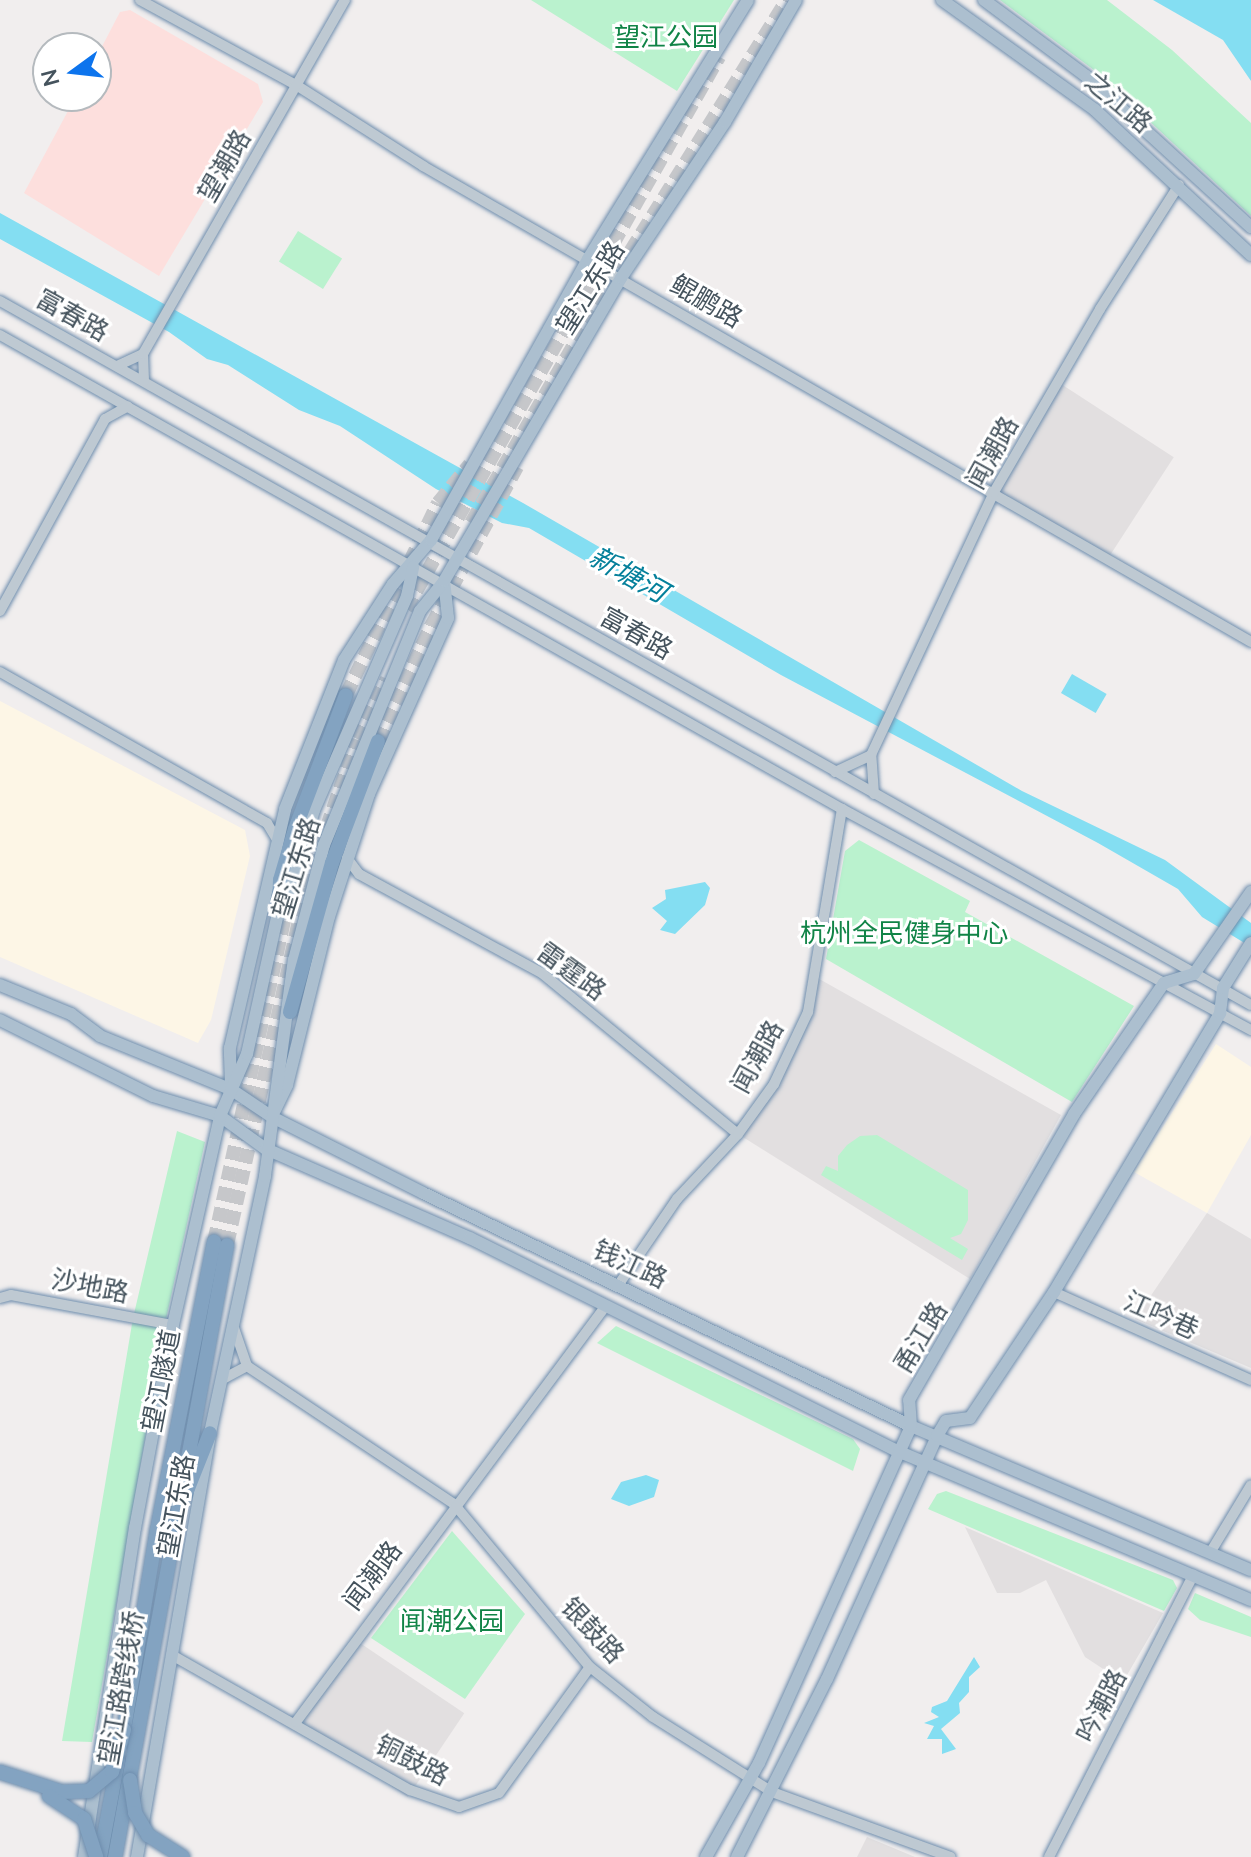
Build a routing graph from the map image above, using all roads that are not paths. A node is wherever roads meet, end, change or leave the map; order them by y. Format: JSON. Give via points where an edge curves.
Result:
{"nodes":[{"id":1,"x":140,"y":0,"type":"edge"},
{"id":2,"x":345,"y":0,"type":"edge"},
{"id":3,"x":748,"y":0,"type":"edge"},
{"id":4,"x":796,"y":0,"type":"edge"},
{"id":5,"x":942,"y":0,"type":"edge"},
{"id":6,"x":984,"y":0,"type":"edge"},
{"id":7,"x":296,"y":85,"type":"junction"},
{"id":8,"x":1179,"y":185,"type":"junction"},
{"id":9,"x":1251,"y":227,"type":"edge"},
{"id":10,"x":1251,"y":255,"type":"edge"},
{"id":11,"x":588,"y":259,"type":"junction"},
{"id":12,"x":621,"y":278,"type":"junction"},
{"id":13,"x":0,"y":301,"type":"edge"},
{"id":14,"x":0,"y":335,"type":"edge"},
{"id":15,"x":145,"y":350,"type":"junction"},
{"id":16,"x":117,"y":366,"type":"junction"},
{"id":17,"x":144,"y":381,"type":"junction"},
{"id":18,"x":103,"y":392,"type":"junction"},
{"id":19,"x":128,"y":406,"type":"junction"},
{"id":20,"x":105,"y":419,"type":"junction"},
{"id":21,"x":994,"y":492,"type":"junction"},
{"id":22,"x":431,"y":540,"type":"junction"},
{"id":23,"x":455,"y":559,"type":"junction"},
{"id":24,"x":413,"y":567,"type":"junction"},
{"id":25,"x":444,"y":581,"type":"junction"},
{"id":26,"x":0,"y":611,"type":"edge"},
{"id":27,"x":1251,"y":642,"type":"edge"},
{"id":28,"x":0,"y":672,"type":"edge"},
{"id":29,"x":346,"y":695,"type":"tunnel mouth"},
{"id":30,"x":378,"y":741,"type":"tunnel mouth"},
{"id":31,"x":871,"y":755,"type":"junction"},
{"id":32,"x":835,"y":772,"type":"junction"},
{"id":33,"x":874,"y":794,"type":"junction"},
{"id":34,"x":285,"y":809,"type":"junction"},
{"id":35,"x":842,"y":809,"type":"junction"},
{"id":36,"x":267,"y":823,"type":"junction"},
{"id":37,"x":278,"y":841,"type":"junction"},
{"id":38,"x":347,"y":858,"type":"junction"},
{"id":39,"x":359,"y":874,"type":"junction"},
{"id":40,"x":340,"y":881,"type":"junction"},
{"id":41,"x":1251,"y":892,"type":"edge"},
{"id":42,"x":279,"y":908,"type":"junction"},
{"id":43,"x":1250,"y":946,"type":"edge"},
{"id":44,"x":1194,"y":974,"type":"junction"},
{"id":45,"x":1164,"y":983,"type":"junction"},
{"id":46,"x":0,"y":985,"type":"edge"},
{"id":47,"x":1223,"y":988,"type":"junction"},
{"id":48,"x":1251,"y":1005,"type":"edge"},
{"id":49,"x":290,"y":1012,"type":"junction"},
{"id":50,"x":1220,"y":1013,"type":"junction"},
{"id":51,"x":0,"y":1020,"type":"edge"},
{"id":52,"x":1251,"y":1030,"type":"edge"},
{"id":53,"x":232,"y":1090,"type":"junction"},
{"id":54,"x":220,"y":1116,"type":"junction"},
{"id":55,"x":272,"y":1117,"type":"junction"},
{"id":56,"x":738,"y":1134,"type":"junction"},
{"id":57,"x":266,"y":1149,"type":"junction"},
{"id":58,"x":619,"y":1284,"type":"junction"},
{"id":59,"x":1054,"y":1292,"type":"junction"},
{"id":60,"x":0,"y":1298,"type":"edge"},
{"id":61,"x":605,"y":1307,"type":"junction"},
{"id":62,"x":173,"y":1325,"type":"junction"},
{"id":63,"x":233,"y":1325,"type":"junction"},
{"id":64,"x":247,"y":1366,"type":"junction"},
{"id":65,"x":221,"y":1380,"type":"junction"},
{"id":66,"x":1251,"y":1380,"type":"edge"},
{"id":67,"x":911,"y":1426,"type":"junction"},
{"id":68,"x":210,"y":1433,"type":"junction"},
{"id":69,"x":937,"y":1436,"type":"junction"},
{"id":70,"x":900,"y":1452,"type":"junction"},
{"id":71,"x":926,"y":1463,"type":"junction"},
{"id":72,"x":1251,"y":1485,"type":"edge"},
{"id":73,"x":454,"y":1504,"type":"junction"},
{"id":74,"x":175,"y":1524,"type":"junction"},
{"id":75,"x":157,"y":1530,"type":"joint"},
{"id":76,"x":1210,"y":1553,"type":"junction"},
{"id":77,"x":1251,"y":1570,"type":"edge"},
{"id":78,"x":1193,"y":1575,"type":"junction"},
{"id":79,"x":1251,"y":1600,"type":"edge"},
{"id":80,"x":172,"y":1655,"type":"junction"},
{"id":81,"x":590,"y":1667,"type":"junction"},
{"id":82,"x":296,"y":1722,"type":"junction"},
{"id":83,"x":124,"y":1730,"type":"junction"},
{"id":84,"x":0,"y":1772,"type":"edge"},
{"id":85,"x":0,"y":1778,"type":"edge"},
{"id":86,"x":750,"y":1779,"type":"junction"},
{"id":87,"x":130,"y":1780,"type":"junction"},
{"id":88,"x":772,"y":1792,"type":"junction"},
{"id":89,"x":84,"y":1857,"type":"edge"},
{"id":90,"x":98,"y":1857,"type":"edge"},
{"id":91,"x":115,"y":1857,"type":"edge"},
{"id":92,"x":137,"y":1857,"type":"edge"},
{"id":93,"x":183,"y":1857,"type":"edge"},
{"id":94,"x":706,"y":1857,"type":"edge"},
{"id":95,"x":737,"y":1857,"type":"edge"},
{"id":96,"x":951,"y":1857,"type":"edge"},
{"id":97,"x":1049,"y":1857,"type":"edge"}],
"edges":[{"from":1,"to":7,"type":"street","name":"鲲鹏路"},
{"from":2,"to":7,"type":"street","name":"望潮路"},
{"from":3,"to":11,"type":"main road","name":"望江东路"},
{"from":4,"to":12,"type":"main road","name":"望江东路","via":[[725,122]]},
{"from":5,"to":8,"type":"main road","name":"之江路","via":[[1095,110]]},
{"from":6,"to":9,"type":"main road","name":"之江路","via":[[1086,76]]},
{"from":7,"to":11,"type":"street","name":"鲲鹏路","via":[[374,137]]},
{"from":7,"to":15,"type":"street","name":"望潮路"},
{"from":8,"to":10,"type":"main road","name":"之江路"},
{"from":8,"to":21,"type":"street","name":"闻潮路"},
{"from":11,"to":12,"type":"street","name":"鲲鹏路"},
{"from":11,"to":22,"type":"main road","name":"望江东路"},
{"from":12,"to":21,"type":"street","name":"鲲鹏路"},
{"from":12,"to":23,"type":"main road","name":"望江东路"},
{"from":13,"to":16,"type":"street","name":"富春路"},
{"from":14,"to":18,"type":"street","name":"富春路"},
{"from":15,"to":16,"type":"street"},
{"from":15,"to":17,"type":"street"},
{"from":16,"to":17,"type":"street","name":"富春路"},
{"from":17,"to":22,"type":"street","name":"富春路"},
{"from":18,"to":19,"type":"street","name":"富春路"},
{"from":18,"to":20,"type":"street"},
{"from":19,"to":20,"type":"street"},
{"from":19,"to":24,"type":"street","name":"富春路"},
{"from":20,"to":26,"type":"street"},
{"from":21,"to":27,"type":"street","name":"鲲鹏路"},
{"from":21,"to":31,"type":"street","name":"闻潮路"},
{"from":22,"to":23,"type":"street","name":"富春路"},
{"from":22,"to":24,"type":"main road","name":"望江东路"},
{"from":23,"to":25,"type":"main road","name":"望江东路"},
{"from":23,"to":32,"type":"street","name":"富春路"},
{"from":24,"to":25,"type":"street","name":"富春路"},
{"from":24,"to":34,"type":"main road","via":[[393,584],[344,660]]},
{"from":24,"to":42,"type":"main road","name":"望江东路","via":[[407,596],[314,810],[290,891]]},
{"from":25,"to":35,"type":"street","name":"富春路"},
{"from":25,"to":38,"type":"main road","via":[[448,618],[388,746]]},
{"from":25,"to":49,"type":"main road","name":"望江东路","via":[[420,611],[324,845],[294,960]]},
{"from":28,"to":36,"type":"street"},
{"from":29,"to":42,"type":"highway","via":[[295,829],[280,880]]},
{"from":30,"to":49,"type":"highway","via":[[332,863]]},
{"from":31,"to":32,"type":"street"},
{"from":31,"to":33,"type":"street","name":"闻潮路"},
{"from":32,"to":33,"type":"street","name":"富春路"},
{"from":33,"to":44,"type":"street","name":"富春路"},
{"from":34,"to":36,"type":"street"},
{"from":34,"to":37,"type":"main road"},
{"from":35,"to":45,"type":"street","name":"富春路"},
{"from":35,"to":56,"type":"street","name":"闻潮路","via":[[808,1012],[774,1084]]},
{"from":36,"to":37,"type":"street"},
{"from":37,"to":53,"type":"main road","via":[[230,1048]]},
{"from":38,"to":39,"type":"street","name":"雷霆路"},
{"from":38,"to":40,"type":"main road"},
{"from":39,"to":40,"type":"street"},
{"from":39,"to":56,"type":"street","name":"雷霆路","via":[[543,974]]},
{"from":40,"to":55,"type":"main road","via":[[287,1085]]},
{"from":41,"to":44,"type":"main road"},
{"from":42,"to":53,"type":"main road","name":"望江东路","via":[[247,1054]]},
{"from":43,"to":47,"type":"main road"},
{"from":44,"to":45,"type":"main road"},
{"from":44,"to":47,"type":"street","name":"富春路"},
{"from":45,"to":50,"type":"street","name":"富春路"},
{"from":45,"to":67,"type":"main road","name":"甬江路","via":[[1074,1114],[909,1400]]},
{"from":46,"to":53,"type":"main road","name":"钱江路","via":[[71,1014],[100,1036]]},
{"from":47,"to":48,"type":"street","name":"富春路"},
{"from":47,"to":50,"type":"main road"},
{"from":49,"to":55,"type":"main road","name":"望江东路"},
{"from":50,"to":52,"type":"street","name":"富春路"},
{"from":50,"to":59,"type":"main road"},
{"from":51,"to":54,"type":"main road","name":"钱江路","via":[[153,1096]]},
{"from":53,"to":54,"type":"main road","name":"望江东路"},
{"from":53,"to":55,"type":"main road","name":"钱江路"},
{"from":54,"to":57,"type":"main road","name":"钱江路"},
{"from":54,"to":62,"type":"main road","name":"望江东路"},
{"from":55,"to":57,"type":"main road","name":"望江东路"},
{"from":55,"to":58,"type":"main road","name":"钱江路"},
{"from":56,"to":58,"type":"street","name":"闻潮路","via":[[677,1199]]},
{"from":57,"to":61,"type":"main road","name":"钱江路","via":[[470,1238]]},
{"from":57,"to":63,"type":"main road","name":"望江东路"},
{"from":58,"to":67,"type":"main road","name":"钱江路"},
{"from":59,"to":66,"type":"street","name":"江吟巷"},
{"from":59,"to":69,"type":"main road","via":[[970,1418],[946,1421]]},
{"from":60,"to":62,"type":"street","name":"沙地路","via":[[11,1295]]},
{"from":61,"to":70,"type":"main road","name":"钱江路"},
{"from":61,"to":73,"type":"street","name":"闻潮路"},
{"from":62,"to":89,"type":"main road","name":"望江东路"},
{"from":63,"to":64,"type":"street"},
{"from":63,"to":65,"type":"main road","name":"望江东路"},
{"from":64,"to":65,"type":"street"},
{"from":64,"to":73,"type":"street","name":"银鼓路"},
{"from":65,"to":68,"type":"main road","name":"望江东路"},
{"from":67,"to":69,"type":"main road","name":"钱江路"},
{"from":67,"to":70,"type":"main road","name":"甬江路"},
{"from":68,"to":74,"type":"highway"},
{"from":68,"to":80,"type":"main road","name":"望江东路"},
{"from":69,"to":71,"type":"main road"},
{"from":69,"to":76,"type":"main road","name":"钱江路"},
{"from":70,"to":71,"type":"main road","name":"钱江路"},
{"from":70,"to":86,"type":"main road","name":"甬江路"},
{"from":71,"to":78,"type":"main road","name":"钱江路"},
{"from":71,"to":88,"type":"main road"},
{"from":72,"to":76,"type":"street"},
{"from":73,"to":81,"type":"street","name":"银鼓路"},
{"from":73,"to":82,"type":"street","name":"闻潮路"},
{"from":74,"to":75,"type":"highway","name":"望江隧道","via":[[221,1244]]},
{"from":74,"to":87,"type":"highway","name":"望江路跨线桥"},
{"from":75,"to":83,"type":"highway","name":"望江路跨线桥"},
{"from":76,"to":77,"type":"main road","name":"钱江路"},
{"from":78,"to":79,"type":"main road","name":"钱江路"},
{"from":78,"to":97,"type":"street","name":"吟潮路"},
{"from":80,"to":82,"type":"street","name":"铜鼓路"},
{"from":80,"to":92,"type":"main road","name":"望江东路"},
{"from":81,"to":82,"type":"street","name":"铜鼓路","via":[[499,1793],[459,1807],[410,1790]]},
{"from":81,"to":86,"type":"street","name":"银鼓路","via":[[653,1717]]},
{"from":83,"to":84,"type":"highway","bridge":true,"via":[[112,1772],[89,1791],[62,1792]]},
{"from":83,"to":90,"type":"highway","name":"望江路跨线桥","bridge":true},
{"from":85,"to":90,"type":"highway","bridge":true,"via":[[76,1810],[91,1832]]},
{"from":86,"to":88,"type":"street","name":"银鼓路"},
{"from":86,"to":94,"type":"main road","name":"甬江路"},
{"from":87,"to":91,"type":"highway","name":"望江路跨线桥"},
{"from":87,"to":93,"type":"highway","bridge":true,"via":[[135,1813],[144,1828]]},
{"from":88,"to":95,"type":"main road"},
{"from":88,"to":96,"type":"street","name":"银鼓路"}]}
